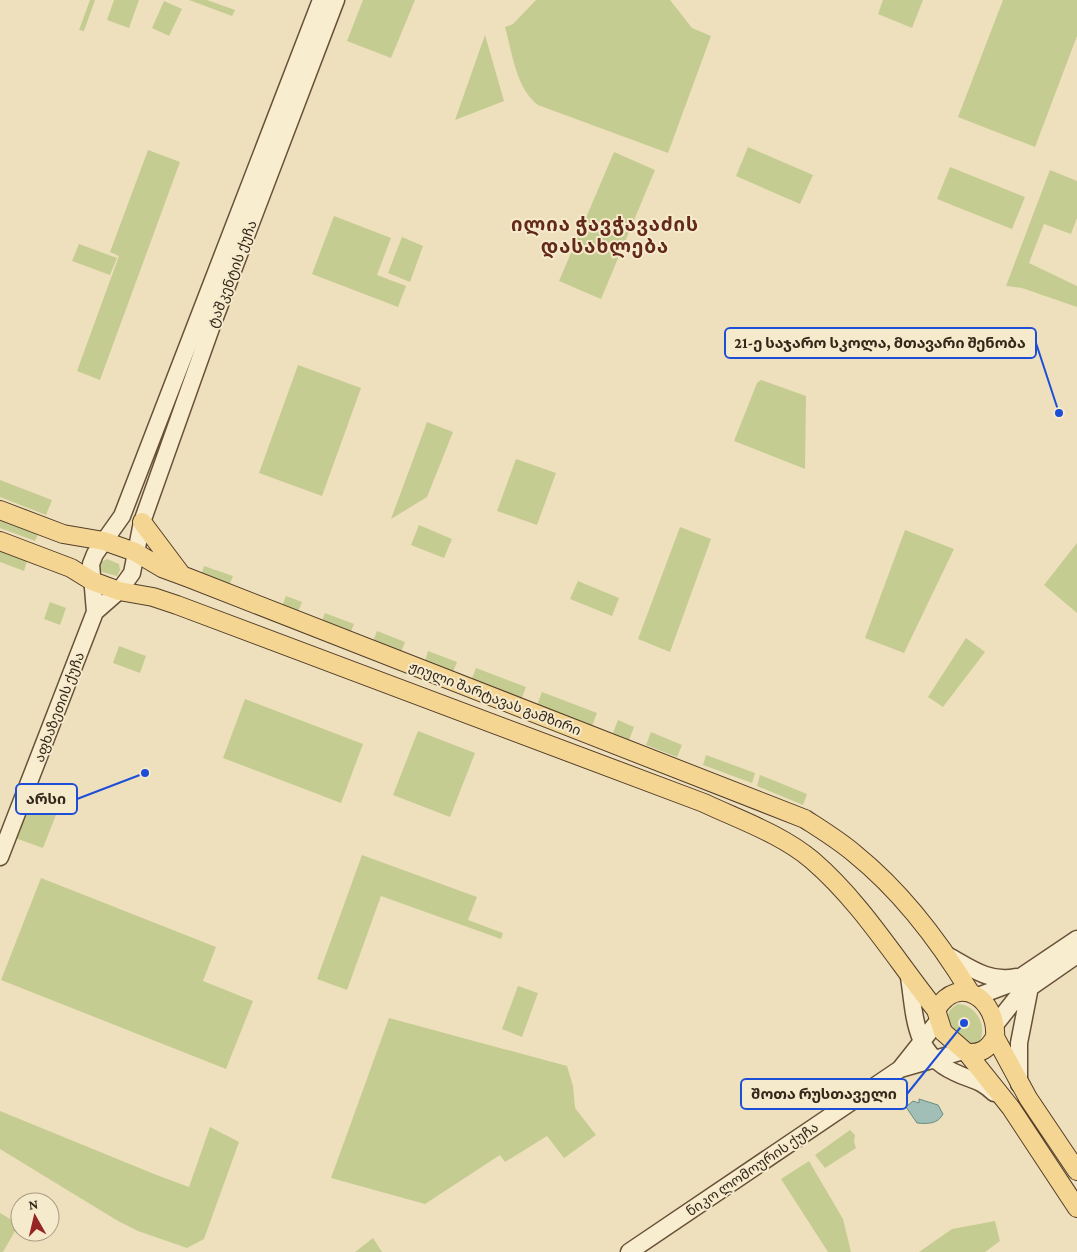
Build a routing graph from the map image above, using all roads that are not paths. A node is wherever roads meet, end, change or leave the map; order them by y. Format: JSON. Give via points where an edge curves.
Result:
{"nodes":[{"id":1,"x":321,"y":0,"type":"edge"},
{"id":2,"x":336,"y":0,"type":"edge"},
{"id":3,"x":0,"y":510,"type":"edge"},
{"id":4,"x":142,"y":522,"type":"junction"},
{"id":5,"x":0,"y":541,"type":"edge"},
{"id":6,"x":104,"y":541,"type":"junction"},
{"id":7,"x":135,"y":552,"type":"junction"},
{"id":8,"x":183,"y":576,"type":"junction"},
{"id":9,"x":92,"y":580,"type":"junction"},
{"id":10,"x":119,"y":591,"type":"junction"},
{"id":11,"x":95,"y":612,"type":"junction"},
{"id":12,"x":0,"y":857,"type":"edge"},
{"id":13,"x":1077,"y":938,"type":"edge"},
{"id":14,"x":947,"y":955,"type":"junction"},
{"id":15,"x":1077,"y":955,"type":"edge"},
{"id":16,"x":909,"y":977,"type":"junction"},
{"id":17,"x":1026,"y":981,"type":"junction"},
{"id":18,"x":974,"y":994,"type":"junction"},
{"id":19,"x":937,"y":1016,"type":"junction"},
{"id":20,"x":995,"y":1031,"type":"junction"},
{"id":21,"x":921,"y":1044,"type":"junction"},
{"id":22,"x":965,"y":1052,"type":"junction"},
{"id":23,"x":935,"y":1060,"type":"junction"},
{"id":24,"x":900,"y":1069,"type":"junction"},
{"id":25,"x":1020,"y":1084,"type":"junction"},
{"id":26,"x":1011,"y":1108,"type":"junction"},
{"id":27,"x":1077,"y":1171,"type":"edge"},
{"id":28,"x":1077,"y":1208,"type":"edge"},
{"id":29,"x":629,"y":1252,"type":"edge"}],
"edges":[{"from":1,"to":6,"type":"street","name":"ტაშკენტის ქუჩა","via":[[156,434],[122,516]]},
{"from":2,"to":4,"type":"street","name":"ტაშკენტის ქუჩა","via":[[211,328]]},
{"from":3,"to":6,"type":"main road","name":"ჟიული შარტავას გამზირი","via":[[63,534]]},
{"from":4,"to":7,"type":"street","name":"ტაშკენტის ქუჩა"},
{"from":4,"to":8,"type":"main road"},
{"from":5,"to":9,"type":"main road","name":"ჟიული შარტავას გამზირი","via":[[71,568]]},
{"from":6,"to":7,"type":"main road","name":"ჟიული შარტავას გამზირი"},
{"from":6,"to":9,"type":"street","via":[[94,554]]},
{"from":7,"to":8,"type":"main road","name":"ჟიული შარტავას გამზირი"},
{"from":7,"to":10,"type":"street","via":[[132,573]]},
{"from":8,"to":14,"type":"main road","name":"ჟიული შარტავას გამზირი","via":[[805,819],[885,880]]},
{"from":9,"to":10,"type":"main road","name":"ჟიული შარტავას გამზირი"},
{"from":9,"to":11,"type":"street","name":"აფხაზეთის ქუჩა"},
{"from":10,"to":11,"type":"street","name":"აფხაზეთის ქუჩა"},
{"from":10,"to":16,"type":"main road","name":"ჟიული შარტავას გამზირი","via":[[153,596],[704,803],[746,822],[784,841],[811,860],[848,896]]},
{"from":11,"to":12,"type":"street","name":"აფხაზეთის ქუჩა"},
{"from":13,"to":17,"type":"street"},
{"from":14,"to":17,"type":"street","via":[[984,976]]},
{"from":14,"to":18,"type":"main road","name":"ჟიული შარტავას გამზირი"},
{"from":15,"to":17,"type":"street"},
{"from":16,"to":19,"type":"main road","name":"ჟიული შარტავას გამზირი"},
{"from":16,"to":21,"type":"street"},
{"from":17,"to":18,"type":"street"},
{"from":17,"to":20,"type":"street"},
{"from":17,"to":25,"type":"street","via":[[1019,1043]]},
{"from":18,"to":19,"type":"main road","via":[[950,996]]},
{"from":18,"to":20,"type":"main road","via":[[992,1013]]},
{"from":19,"to":21,"type":"street","name":"ნიკო ლომოურის ქუჩა"},
{"from":19,"to":22,"type":"main road","via":[[948,1039]]},
{"from":20,"to":22,"type":"main road","via":[[985,1050],[977,1054]]},
{"from":20,"to":25,"type":"main road"},
{"from":21,"to":23,"type":"street"},
{"from":21,"to":24,"type":"street","name":"ნიკო ლომოურის ქუჩა"},
{"from":22,"to":23,"type":"street","name":"ნიკო ლომოურის ქუჩა"},
{"from":22,"to":26,"type":"main road"},
{"from":23,"to":24,"type":"street","name":"ნიკო ლომოურის ქუჩა"},
{"from":23,"to":26,"type":"street","via":[[954,1072],[982,1081]]},
{"from":24,"to":29,"type":"street","name":"ნიკო ლომოურის ქუჩა"},
{"from":25,"to":27,"type":"main road"},
{"from":26,"to":28,"type":"main road"}]}
